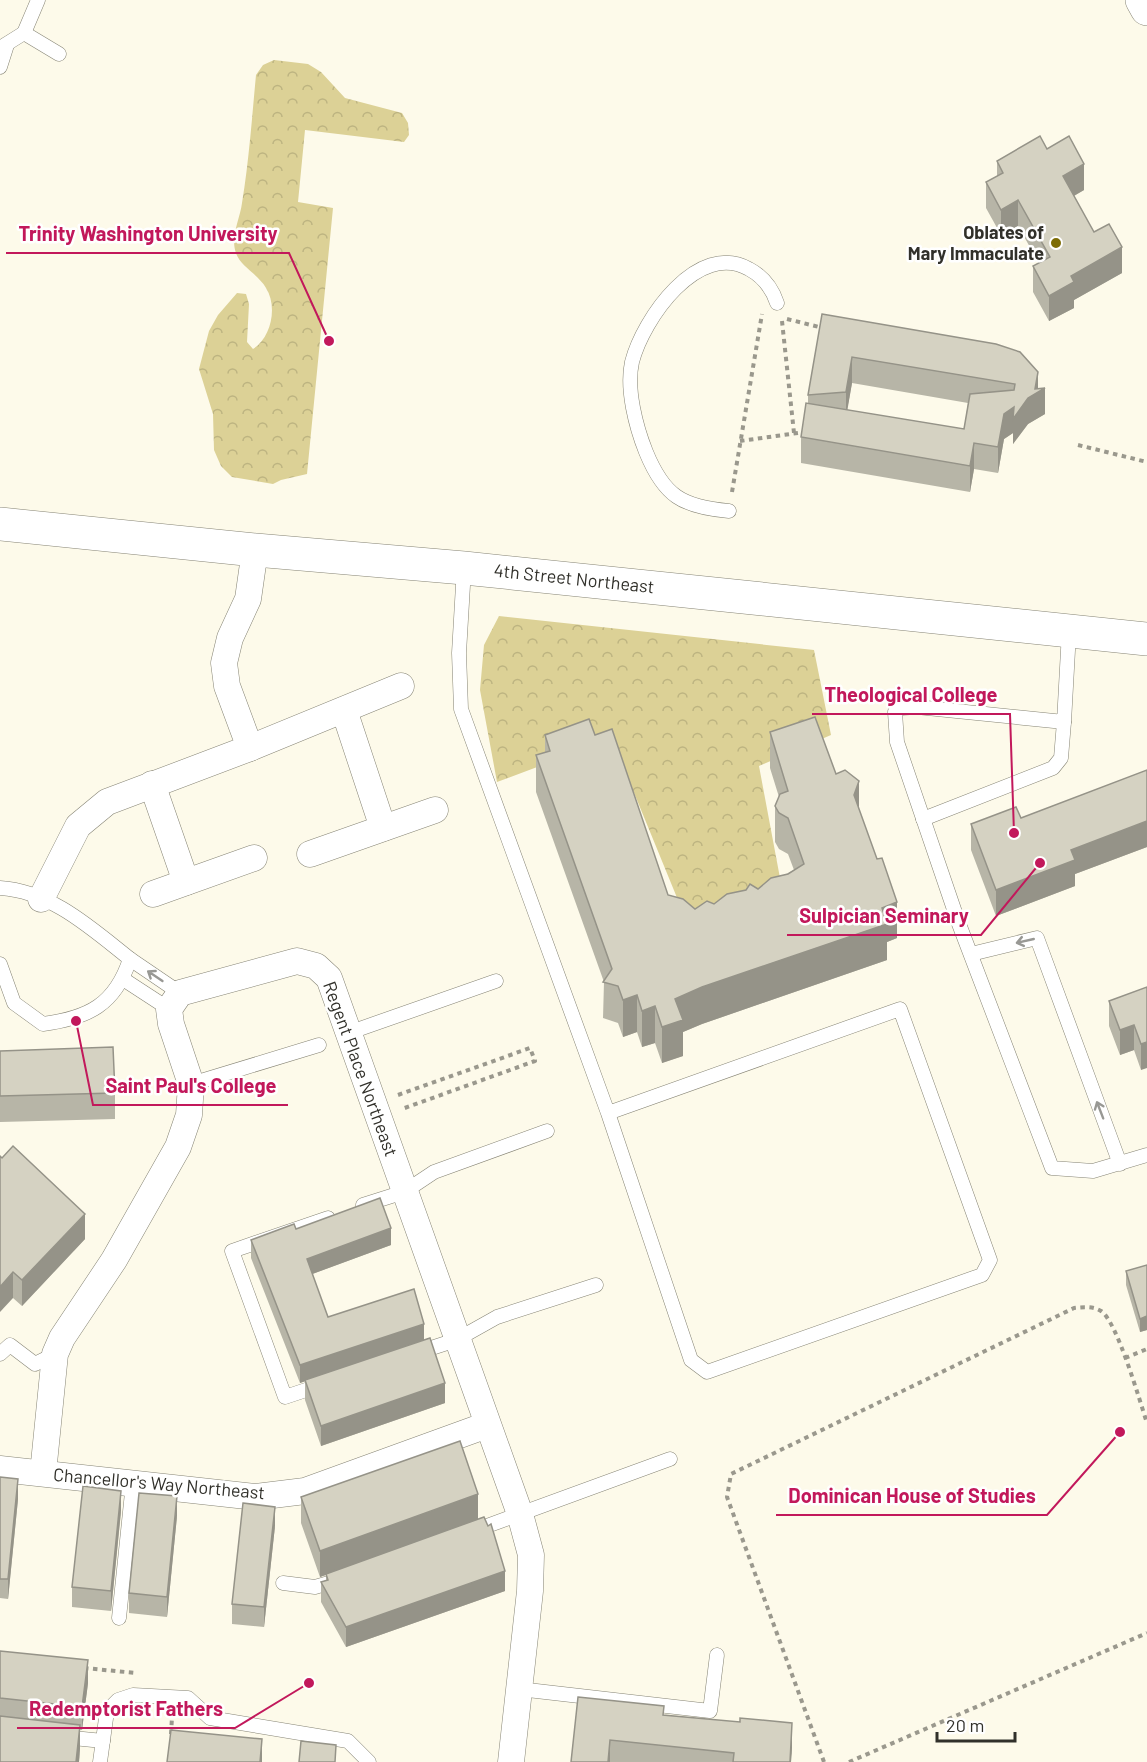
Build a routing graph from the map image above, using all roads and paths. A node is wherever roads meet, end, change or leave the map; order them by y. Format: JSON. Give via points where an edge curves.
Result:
{"nodes":[{"id":1,"x":38,"y":0,"type":"edge"},
{"id":2,"x":1142,"y":0,"type":"edge"},
{"id":3,"x":1147,"y":9,"type":"edge"},
{"id":4,"x":24,"y":33,"type":"junction"},
{"id":5,"x":4,"y":47,"type":"edge"},
{"id":6,"x":59,"y":54,"type":"dead end"},
{"id":7,"x":0,"y":67,"type":"edge"},
{"id":8,"x":774,"y":309,"type":"joint"},
{"id":9,"x":827,"y":334,"type":"edge"},
{"id":10,"x":806,"y":432,"type":"edge"},
{"id":11,"x":794,"y":433,"type":"junction"},
{"id":12,"x":740,"y":441,"type":"junction"},
{"id":13,"x":1078,"y":445,"type":"dead end"},
{"id":14,"x":1147,"y":462,"type":"edge"},
{"id":15,"x":729,"y":511,"type":"joint"},
{"id":16,"x":0,"y":524,"type":"edge"},
{"id":17,"x":255,"y":550,"type":"junction"},
{"id":18,"x":464,"y":568,"type":"junction"},
{"id":19,"x":1069,"y":632,"type":"junction"},
{"id":20,"x":1147,"y":639,"type":"edge"},
{"id":21,"x":401,"y":686,"type":"dead end"},
{"id":22,"x":344,"y":710,"type":"junction"},
{"id":23,"x":1064,"y":722,"type":"junction"},
{"id":24,"x":250,"y":748,"type":"junction"},
{"id":25,"x":152,"y":784,"type":"junction"},
{"id":26,"x":435,"y":810,"type":"dead end"},
{"id":27,"x":923,"y":819,"type":"junction"},
{"id":28,"x":383,"y":828,"type":"junction"},
{"id":29,"x":310,"y":854,"type":"dead end"},
{"id":30,"x":254,"y":858,"type":"dead end"},
{"id":31,"x":186,"y":882,"type":"junction"},
{"id":32,"x":0,"y":888,"type":"edge"},
{"id":33,"x":153,"y":894,"type":"dead end"},
{"id":34,"x":41,"y":899,"type":"junction"},
{"id":35,"x":971,"y":954,"type":"junction"},
{"id":36,"x":130,"y":959,"type":"junction"},
{"id":37,"x":0,"y":964,"type":"edge"},
{"id":38,"x":123,"y":979,"type":"junction"},
{"id":39,"x":496,"y":981,"type":"dead end"},
{"id":40,"x":175,"y":1001,"type":"junction"},
{"id":41,"x":348,"y":1033,"type":"junction"},
{"id":42,"x":319,"y":1045,"type":"dead end"},
{"id":43,"x":191,"y":1084,"type":"junction"},
{"id":44,"x":398,"y":1095,"type":"dead end"},
{"id":45,"x":402,"y":1109,"type":"dead end"},
{"id":46,"x":608,"y":1113,"type":"junction"},
{"id":47,"x":547,"y":1131,"type":"dead end"},
{"id":48,"x":1147,"y":1155,"type":"edge"},
{"id":49,"x":1120,"y":1164,"type":"junction"},
{"id":50,"x":404,"y":1192,"type":"junction"},
{"id":51,"x":596,"y":1285,"type":"dead end"},
{"id":52,"x":456,"y":1340,"type":"junction"},
{"id":53,"x":1147,"y":1349,"type":"edge"},
{"id":54,"x":0,"y":1354,"type":"edge"},
{"id":55,"x":55,"y":1354,"type":"junction"},
{"id":56,"x":405,"y":1357,"type":"edge"},
{"id":57,"x":1125,"y":1358,"type":"junction"},
{"id":58,"x":340,"y":1379,"type":"edge"},
{"id":59,"x":1147,"y":1423,"type":"edge"},
{"id":60,"x":487,"y":1425,"type":"junction"},
{"id":61,"x":669,"y":1459,"type":"dead end"},
{"id":62,"x":0,"y":1469,"type":"edge"},
{"id":63,"x":43,"y":1473,"type":"junction"},
{"id":64,"x":133,"y":1483,"type":"junction"},
{"id":65,"x":519,"y":1514,"type":"junction"},
{"id":66,"x":468,"y":1533,"type":"edge"},
{"id":67,"x":350,"y":1576,"type":"edge"},
{"id":68,"x":283,"y":1583,"type":"dead end"},
{"id":69,"x":119,"y":1618,"type":"dead end"},
{"id":70,"x":1147,"y":1634,"type":"edge"},
{"id":71,"x":717,"y":1655,"type":"dead end"},
{"id":72,"x":80,"y":1667,"type":"edge"},
{"id":73,"x":137,"y":1681,"type":"dead end"},
{"id":74,"x":519,"y":1681,"type":"junction"},
{"id":75,"x":168,"y":1712,"type":"dead end"},
{"id":76,"x":46,"y":1735,"type":"edge"},
{"id":77,"x":170,"y":1740,"type":"edge"},
{"id":78,"x":103,"y":1741,"type":"junction"},
{"id":79,"x":100,"y":1762,"type":"edge"},
{"id":80,"x":369,"y":1762,"type":"edge"},
{"id":81,"x":511,"y":1762,"type":"edge"},
{"id":82,"x":824,"y":1762,"type":"edge"},
{"id":83,"x":849,"y":1762,"type":"edge"}],
"edges":[{"from":1,"to":4,"type":"lane"},
{"from":2,"to":3,"type":"street"},
{"from":4,"to":5,"type":"lane"},
{"from":4,"to":6,"type":"lane"},
{"from":5,"to":7,"type":"lane"},
{"from":8,"to":12,"type":"path","via":[[762,314]]},
{"from":8,"to":15,"type":"lane","via":[[767,282],[743,265],[718,263],[705,267],[691,274],[654,315],[632,363],[632,399],[644,445],[664,486],[685,502]]},
{"from":9,"to":11,"type":"path","via":[[819,325],[782,318]]},
{"from":10,"to":11,"type":"path"},
{"from":11,"to":12,"type":"path"},
{"from":12,"to":15,"type":"path"},
{"from":13,"to":14,"type":"path"},
{"from":16,"to":17,"type":"street","name":"4th Street Northeast"},
{"from":17,"to":18,"type":"street","name":"4th Street Northeast"},
{"from":17,"to":24,"type":"street","via":[[248,599],[230,638],[224,663],[227,686]]},
{"from":18,"to":19,"type":"street","name":"4th Street Northeast"},
{"from":18,"to":46,"type":"lane","via":[[459,653],[461,709]]},
{"from":19,"to":20,"type":"street","name":"4th Street Northeast"},
{"from":19,"to":23,"type":"lane"},
{"from":21,"to":22,"type":"street"},
{"from":22,"to":24,"type":"street"},
{"from":22,"to":28,"type":"street"},
{"from":23,"to":27,"type":"lane","via":[[1061,759],[1053,768]]},
{"from":23,"to":27,"type":"lane","via":[[917,706],[895,712],[897,742]]},
{"from":24,"to":25,"type":"street"},
{"from":25,"to":31,"type":"street"},
{"from":25,"to":34,"type":"street","via":[[107,802],[78,825]]},
{"from":26,"to":28,"type":"street"},
{"from":27,"to":35,"type":"lane"},
{"from":28,"to":29,"type":"street"},
{"from":30,"to":31,"type":"street"},
{"from":31,"to":33,"type":"street"},
{"from":32,"to":34,"type":"lane"},
{"from":34,"to":36,"type":"lane","via":[[69,913]]},
{"from":35,"to":49,"type":"lane","via":[[1052,1168],[1093,1171]]},
{"from":49,"to":35,"type":"lane","one_way":true,"via":[[1036,938]]},
{"from":36,"to":38,"type":"lane"},
{"from":40,"to":36,"type":"lane","one_way":true},
{"from":37,"to":38,"type":"lane","via":[[14,1003],[43,1024],[73,1020],[100,1007]]},
{"from":38,"to":40,"type":"lane"},
{"from":39,"to":41,"type":"lane"},
{"from":40,"to":41,"type":"street","name":"Regent Place Northeast","via":[[297,961],[316,966],[329,978]]},
{"from":40,"to":43,"type":"street","via":[[171,1024]]},
{"from":41,"to":50,"type":"street","name":"Regent Place Northeast"},
{"from":42,"to":43,"type":"lane"},
{"from":43,"to":55,"type":"street","via":[[189,1115],[178,1147]]},
{"from":44,"to":45,"type":"path","via":[[530,1048],[535,1061]]},
{"from":46,"to":46,"type":"lane","via":[[900,1009],[990,1260],[982,1275],[707,1372],[691,1360]]},
{"from":47,"to":50,"type":"lane","via":[[434,1172]]},
{"from":48,"to":49,"type":"lane"},
{"from":50,"to":52,"type":"street","name":"Regent Place Northeast"},
{"from":50,"to":58,"type":"lane","via":[[232,1251],[285,1397]]},
{"from":51,"to":52,"type":"lane","via":[[498,1317]]},
{"from":52,"to":56,"type":"lane"},
{"from":52,"to":60,"type":"street","name":"Regent Place Northeast"},
{"from":53,"to":57,"type":"path"},
{"from":54,"to":55,"type":"lane","via":[[10,1345],[35,1364]]},
{"from":55,"to":63,"type":"street"},
{"from":57,"to":59,"type":"path"},
{"from":57,"to":82,"type":"path","via":[[1114,1327],[1103,1312],[1089,1307],[1074,1308],[731,1474],[727,1497]]},
{"from":60,"to":64,"type":"street","name":"Chancellor's Way Northeast","via":[[305,1491],[256,1497]]},
{"from":60,"to":65,"type":"street","name":"Regent Place Northeast"},
{"from":61,"to":65,"type":"lane"},
{"from":62,"to":63,"type":"street","name":"Chancellor's Way Northeast"},
{"from":63,"to":64,"type":"street","name":"Chancellor's Way Northeast"},
{"from":64,"to":69,"type":"lane"},
{"from":65,"to":66,"type":"lane"},
{"from":65,"to":74,"type":"street","name":"Regent Place Northeast","via":[[531,1555]]},
{"from":67,"to":68,"type":"lane","via":[[315,1587]]},
{"from":70,"to":83,"type":"path"},
{"from":71,"to":74,"type":"lane","via":[[710,1711]]},
{"from":72,"to":73,"type":"path","via":[[138,1673]]},
{"from":74,"to":81,"type":"street","name":"Regent Place Northeast"},
{"from":75,"to":77,"type":"path","via":[[172,1717]]},
{"from":76,"to":78,"type":"lane"},
{"from":78,"to":79,"type":"lane"},
{"from":78,"to":80,"type":"lane","via":[[107,1711],[118,1700],[133,1695],[188,1698],[210,1718],[348,1741]]}]}
